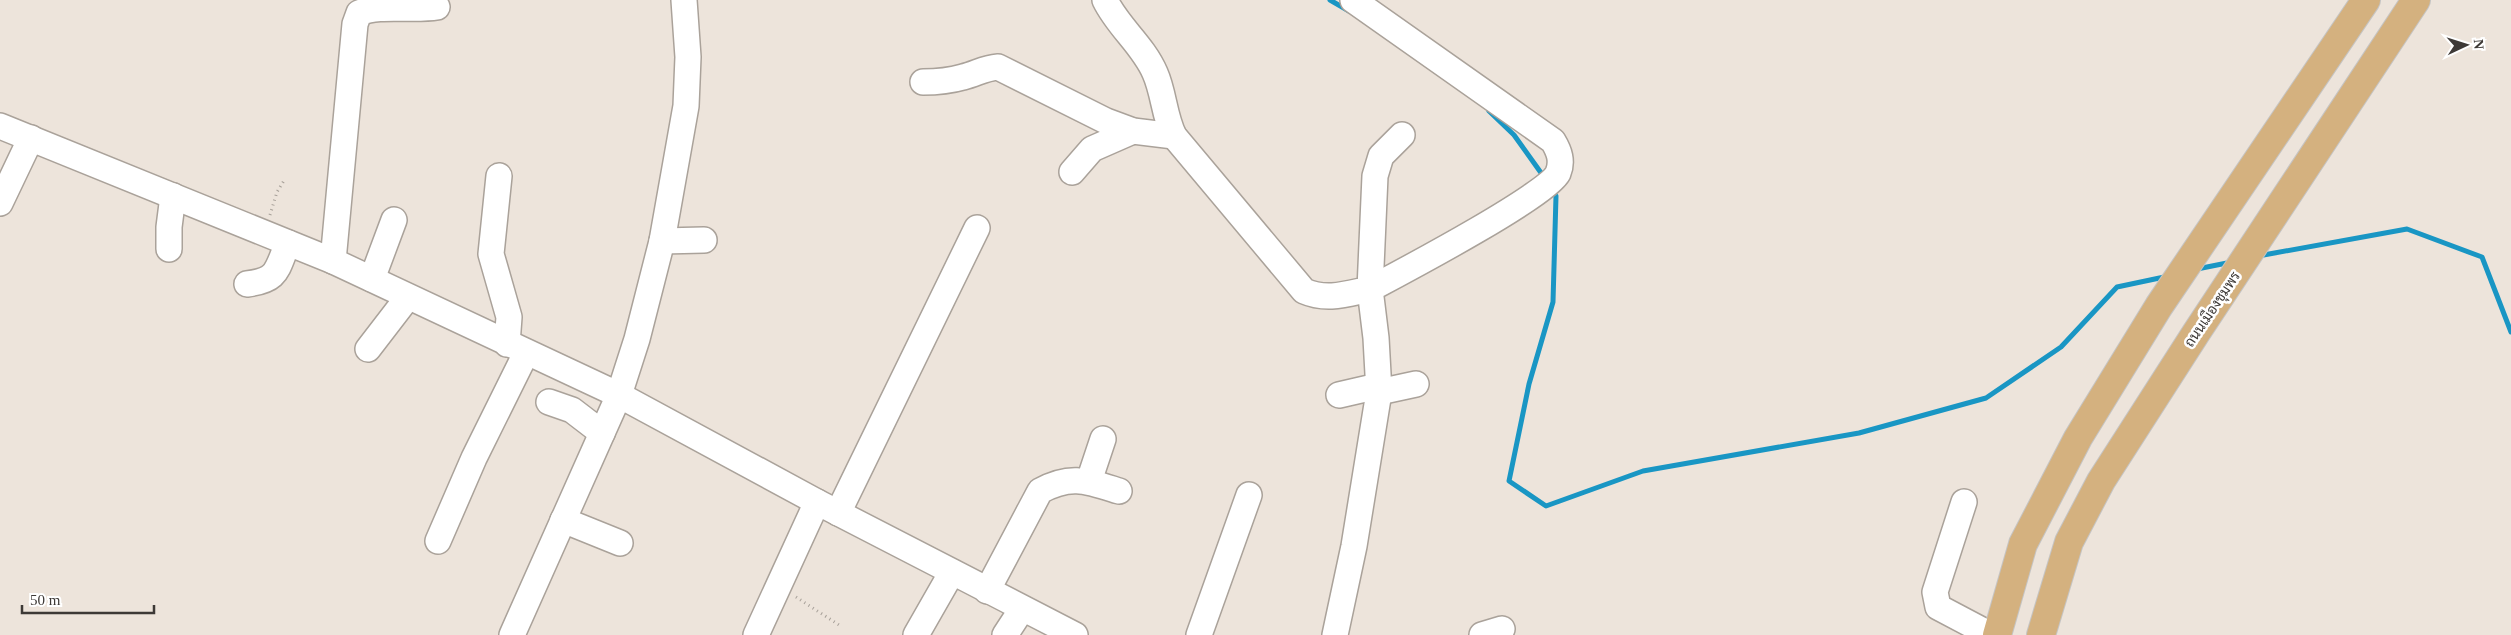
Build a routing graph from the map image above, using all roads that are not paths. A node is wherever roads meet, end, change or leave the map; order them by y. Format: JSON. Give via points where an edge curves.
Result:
{"nodes":[{"id":1,"x":684,"y":0,"type":"edge"},
{"id":2,"x":1105,"y":0,"type":"edge"},
{"id":3,"x":1353,"y":0,"type":"edge"},
{"id":4,"x":2366,"y":0,"type":"edge"},
{"id":5,"x":2416,"y":0,"type":"edge"},
{"id":6,"x":437,"y":7,"type":"dead end"},
{"id":7,"x":923,"y":82,"type":"dead end"},
{"id":8,"x":0,"y":126,"type":"edge"},
{"id":9,"x":1133,"y":131,"type":"junction"},
{"id":10,"x":1402,"y":135,"type":"dead end"},
{"id":11,"x":1174,"y":136,"type":"junction"},
{"id":12,"x":31,"y":138,"type":"junction"},
{"id":13,"x":1072,"y":172,"type":"dead end"},
{"id":14,"x":499,"y":176,"type":"dead end"},
{"id":15,"x":173,"y":196,"type":"junction"},
{"id":16,"x":0,"y":203,"type":"edge"},
{"id":17,"x":394,"y":220,"type":"dead end"},
{"id":18,"x":977,"y":228,"type":"dead end"},
{"id":19,"x":704,"y":240,"type":"dead end"},
{"id":20,"x":662,"y":241,"type":"junction"},
{"id":21,"x":288,"y":243,"type":"junction"},
{"id":22,"x":169,"y":249,"type":"dead end"},
{"id":23,"x":333,"y":261,"type":"junction"},
{"id":24,"x":372,"y":279,"type":"junction"},
{"id":25,"x":246,"y":284,"type":"dead end"},
{"id":26,"x":1370,"y":289,"type":"junction"},
{"id":27,"x":408,"y":297,"type":"junction"},
{"id":28,"x":368,"y":349,"type":"dead end"},
{"id":29,"x":516,"y":349,"type":"junction"},
{"id":30,"x":1416,"y":384,"type":"dead end"},
{"id":31,"x":1378,"y":389,"type":"junction"},
{"id":32,"x":619,"y":395,"type":"junction"},
{"id":33,"x":1339,"y":395,"type":"dead end"},
{"id":34,"x":549,"y":402,"type":"dead end"},
{"id":35,"x":602,"y":433,"type":"junction"},
{"id":36,"x":1103,"y":439,"type":"dead end"},
{"id":37,"x":1089,"y":481,"type":"junction"},
{"id":38,"x":1119,"y":491,"type":"dead end"},
{"id":39,"x":1249,"y":495,"type":"dead end"},
{"id":40,"x":1964,"y":502,"type":"dead end"},
{"id":41,"x":828,"y":508,"type":"junction"},
{"id":42,"x":563,"y":520,"type":"junction"},
{"id":43,"x":438,"y":541,"type":"dead end"},
{"id":44,"x":620,"y":543,"type":"dead end"},
{"id":45,"x":952,"y":572,"type":"junction"},
{"id":46,"x":987,"y":590,"type":"junction"},
{"id":47,"x":1022,"y":609,"type":"junction"},
{"id":48,"x":512,"y":635,"type":"edge"},
{"id":49,"x":756,"y":635,"type":"edge"},
{"id":50,"x":916,"y":635,"type":"edge"},
{"id":51,"x":1005,"y":635,"type":"edge"},
{"id":52,"x":1075,"y":635,"type":"edge"},
{"id":53,"x":1199,"y":635,"type":"edge"},
{"id":54,"x":1335,"y":635,"type":"edge"},
{"id":55,"x":1991,"y":635,"type":"edge"},
{"id":56,"x":1997,"y":635,"type":"edge"},
{"id":57,"x":2041,"y":635,"type":"edge"}],
"edges":[{"from":1,"to":20,"type":"street","via":[[688,58],[686,106]]},
{"from":2,"to":11,"type":"street","via":[[1114,18],[1142,48],[1156,75],[1166,122]]},
{"from":3,"to":26,"type":"street","via":[[1553,142],[1559,151],[1561,164],[1557,175],[1531,197]]},
{"from":4,"to":56,"type":"main road","via":[[2159,306],[2078,438],[2023,544]]},
{"from":5,"to":57,"type":"main road","name":"ถนนเมืองชุมพร","via":[[2101,481],[2069,542]]},
{"from":6,"to":23,"type":"street","via":[[417,10],[369,8],[359,13],[355,24]]},
{"from":7,"to":9,"type":"street","via":[[942,82],[998,67],[1106,121]]},
{"from":8,"to":12,"type":"street"},
{"from":9,"to":11,"type":"street"},
{"from":9,"to":13,"type":"street","via":[[1092,149]]},
{"from":10,"to":26,"type":"street","via":[[1381,156],[1375,176]]},
{"from":11,"to":26,"type":"street","via":[[1304,291],[1317,297],[1334,297]]},
{"from":12,"to":15,"type":"street"},
{"from":12,"to":16,"type":"street"},
{"from":14,"to":29,"type":"street","via":[[491,254]]},
{"from":15,"to":21,"type":"street"},
{"from":15,"to":22,"type":"street"},
{"from":17,"to":24,"type":"street"},
{"from":18,"to":41,"type":"street"},
{"from":19,"to":20,"type":"street"},
{"from":20,"to":32,"type":"street"},
{"from":21,"to":23,"type":"street"},
{"from":21,"to":25,"type":"street","via":[[274,276]]},
{"from":23,"to":24,"type":"street"},
{"from":24,"to":27,"type":"street"},
{"from":26,"to":31,"type":"street"},
{"from":27,"to":28,"type":"street"},
{"from":27,"to":29,"type":"street"},
{"from":29,"to":32,"type":"street"},
{"from":29,"to":43,"type":"street"},
{"from":30,"to":31,"type":"street"},
{"from":31,"to":33,"type":"street"},
{"from":31,"to":54,"type":"street","via":[[1354,546]]},
{"from":32,"to":35,"type":"street"},
{"from":32,"to":41,"type":"street"},
{"from":34,"to":35,"type":"street","via":[[572,410]]},
{"from":35,"to":42,"type":"street"},
{"from":36,"to":37,"type":"street"},
{"from":37,"to":38,"type":"street"},
{"from":37,"to":46,"type":"street","via":[[1070,479],[1040,491]]},
{"from":39,"to":53,"type":"street"},
{"from":40,"to":55,"type":"street","via":[[1935,592],[1938,607]]},
{"from":41,"to":45,"type":"street"},
{"from":41,"to":49,"type":"street","via":[[779,586]]},
{"from":42,"to":44,"type":"street"},
{"from":42,"to":48,"type":"street"},
{"from":45,"to":46,"type":"street"},
{"from":45,"to":50,"type":"street"},
{"from":46,"to":47,"type":"street"},
{"from":47,"to":51,"type":"street"},
{"from":47,"to":52,"type":"street"}]}
